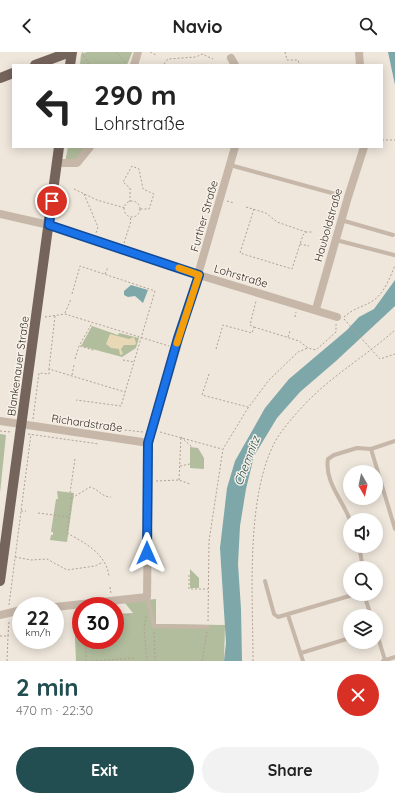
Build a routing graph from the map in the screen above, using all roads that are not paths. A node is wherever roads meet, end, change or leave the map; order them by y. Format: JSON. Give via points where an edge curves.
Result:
{"nodes":[{"id":1,"x":71,"y":52,"type":"edge"},
{"id":2,"x":138,"y":52,"type":"edge"},
{"id":3,"x":359,"y":52,"type":"edge"},
{"id":4,"x":37,"y":64,"type":"edge"},
{"id":5,"x":70,"y":64,"type":"edge"},
{"id":6,"x":134,"y":64,"type":"edge"},
{"id":7,"x":360,"y":64,"type":"edge"},
{"id":8,"x":12,"y":73,"type":"edge"},
{"id":9,"x":0,"y":78,"type":"edge"},
{"id":10,"x":59,"y":148,"type":"edge"},
{"id":11,"x":89,"y":148,"type":"edge"},
{"id":12,"x":235,"y":148,"type":"edge"},
{"id":13,"x":364,"y":148,"type":"edge"},
{"id":14,"x":57,"y":163,"type":"junction"},
{"id":15,"x":230,"y":164,"type":"junction"},
{"id":16,"x":339,"y":195,"type":"dead end"},
{"id":17,"x":0,"y":214,"type":"edge"},
{"id":18,"x":341,"y":220,"type":"junction"},
{"id":19,"x":49,"y":225,"type":"junction"},
{"id":20,"x":393,"y":235,"type":"dead end"},
{"id":21,"x":335,"y":240,"type":"junction"},
{"id":22,"x":394,"y":256,"type":"edge"},
{"id":23,"x":199,"y":275,"type":"junction"},
{"id":24,"x":316,"y":309,"type":"junction"},
{"id":25,"x":337,"y":320,"type":"road end"},
{"id":26,"x":0,"y":421,"type":"edge"},
{"id":27,"x":27,"y":425,"type":"junction"},
{"id":28,"x":395,"y":441,"type":"edge"},
{"id":29,"x":148,"y":443,"type":"junction"},
{"id":30,"x":371,"y":448,"type":"junction"},
{"id":31,"x":347,"y":513,"type":"edge"},
{"id":32,"x":395,"y":529,"type":"edge"},
{"id":33,"x":0,"y":580,"type":"edge"},
{"id":34,"x":265,"y":581,"type":"dead end"},
{"id":35,"x":147,"y":597,"type":"junction"},
{"id":36,"x":343,"y":598,"type":"edge"},
{"id":37,"x":64,"y":606,"type":"edge"},
{"id":38,"x":12,"y":612,"type":"edge"},
{"id":39,"x":0,"y":615,"type":"edge"},
{"id":40,"x":288,"y":615,"type":"junction"},
{"id":41,"x":208,"y":627,"type":"road end"},
{"id":42,"x":343,"y":640,"type":"edge"},
{"id":43,"x":381,"y":649,"type":"edge"},
{"id":44,"x":301,"y":653,"type":"junction"},
{"id":45,"x":395,"y":657,"type":"edge"},
{"id":46,"x":303,"y":661,"type":"edge"},
{"id":47,"x":384,"y":661,"type":"edge"}],
"edges":[{"from":1,"to":4,"type":"main road"},
{"from":1,"to":5,"type":"main road"},
{"from":2,"to":6,"type":"street"},
{"from":3,"to":7,"type":"street"},
{"from":8,"to":9,"type":"main road"},
{"from":10,"to":14,"type":"main road","name":"Blankenauer Straße"},
{"from":11,"to":14,"type":"street","via":[[76,163]]},
{"from":12,"to":15,"type":"street","name":"Further Straße"},
{"from":13,"to":18,"type":"street","name":"Hauboldstraße"},
{"from":14,"to":19,"type":"main road","name":"Blankenauer Straße"},
{"from":15,"to":16,"type":"lane"},
{"from":15,"to":23,"type":"street","name":"Further Straße"},
{"from":17,"to":19,"type":"street","name":"Lohrstraße"},
{"from":18,"to":20,"type":"lane"},
{"from":18,"to":21,"type":"street","name":"Hauboldstraße"},
{"from":19,"to":23,"type":"street","name":"Lohrstraße"},
{"from":19,"to":27,"type":"main road","name":"Blankenauer Straße"},
{"from":21,"to":22,"type":"lane"},
{"from":21,"to":24,"type":"street","name":"Hauboldstraße"},
{"from":23,"to":24,"type":"street","name":"Lohrstraße"},
{"from":23,"to":29,"type":"street","name":"Further Straße"},
{"from":24,"to":25,"type":"street","name":"Lohrstraße"},
{"from":26,"to":27,"type":"street","name":"Richardstraße"},
{"from":27,"to":29,"type":"street","name":"Richardstraße"},
{"from":27,"to":33,"type":"main road","name":"Blankenauer Straße"},
{"from":28,"to":30,"type":"lane"},
{"from":29,"to":35,"type":"street","name":"Further Straße"},
{"from":30,"to":31,"type":"lane","via":[[357,448],[328,459],[327,466],[333,486]]},
{"from":30,"to":32,"type":"lane"},
{"from":34,"to":40,"type":"lane","via":[[274,614],[278,617]]},
{"from":35,"to":37,"type":"street"},
{"from":35,"to":41,"type":"lane","via":[[154,626]]},
{"from":36,"to":40,"type":"lane"},
{"from":38,"to":39,"type":"street"},
{"from":40,"to":44,"type":"lane"},
{"from":42,"to":44,"type":"lane"},
{"from":43,"to":47,"type":"lane"},
{"from":44,"to":46,"type":"lane"},
{"from":45,"to":47,"type":"lane"}]}
